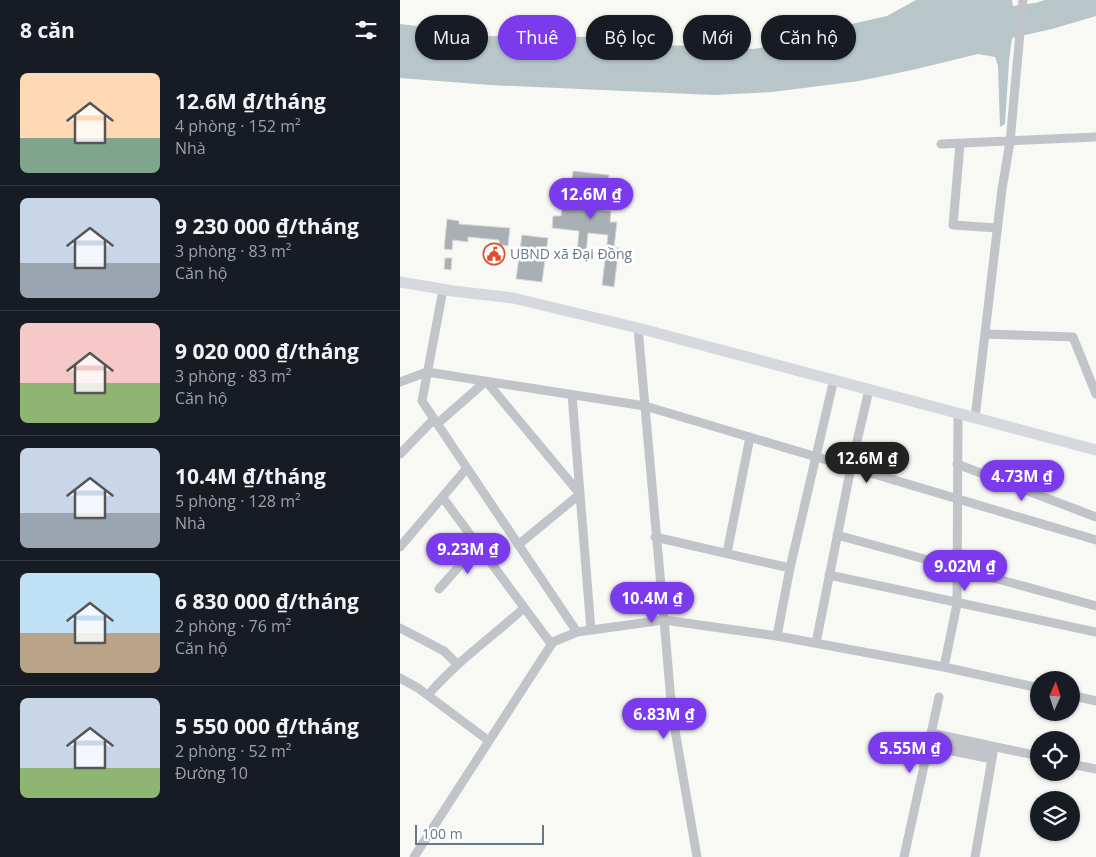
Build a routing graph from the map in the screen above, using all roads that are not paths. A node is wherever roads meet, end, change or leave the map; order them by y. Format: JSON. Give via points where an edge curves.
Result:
{"nodes":[{"id":1,"x":1022,"y":0,"type":"edge"},
{"id":2,"x":1096,"y":137,"type":"edge"},
{"id":3,"x":1010,"y":142,"type":"junction"},
{"id":4,"x":941,"y":144,"type":"dead end"},
{"id":5,"x":960,"y":144,"type":"junction"},
{"id":6,"x":997,"y":228,"type":"junction"},
{"id":7,"x":400,"y":282,"type":"edge"},
{"id":8,"x":442,"y":290,"type":"junction"},
{"id":9,"x":638,"y":328,"type":"junction"},
{"id":10,"x":985,"y":334,"type":"junction"},
{"id":11,"x":427,"y":372,"type":"junction"},
{"id":12,"x":834,"y":380,"type":"junction"},
{"id":13,"x":486,"y":381,"type":"junction"},
{"id":14,"x":400,"y":382,"type":"edge"},
{"id":15,"x":869,"y":390,"type":"junction"},
{"id":16,"x":1096,"y":394,"type":"edge"},
{"id":17,"x":572,"y":395,"type":"junction"},
{"id":18,"x":645,"y":406,"type":"junction"},
{"id":19,"x":958,"y":414,"type":"junction"},
{"id":20,"x":975,"y":418,"type":"junction"},
{"id":21,"x":436,"y":421,"type":"junction"},
{"id":22,"x":750,"y":437,"type":"junction"},
{"id":23,"x":1096,"y":450,"type":"edge"},
{"id":24,"x":401,"y":451,"type":"edge"},
{"id":25,"x":816,"y":456,"type":"junction"},
{"id":26,"x":957,"y":464,"type":"junction"},
{"id":27,"x":851,"y":467,"type":"junction"},
{"id":28,"x":467,"y":468,"type":"junction"},
{"id":29,"x":580,"y":494,"type":"junction"},
{"id":30,"x":443,"y":498,"type":"junction"},
{"id":31,"x":957,"y":498,"type":"junction"},
{"id":32,"x":1096,"y":517,"type":"edge"},
{"id":33,"x":838,"y":535,"type":"junction"},
{"id":34,"x":655,"y":538,"type":"junction"},
{"id":35,"x":1096,"y":540,"type":"edge"},
{"id":36,"x":478,"y":545,"type":"junction"},
{"id":37,"x":518,"y":545,"type":"junction"},
{"id":38,"x":400,"y":547,"type":"edge"},
{"id":39,"x":727,"y":554,"type":"junction"},
{"id":40,"x":790,"y":568,"type":"junction"},
{"id":41,"x":957,"y":568,"type":"junction"},
{"id":42,"x":829,"y":575,"type":"junction"},
{"id":43,"x":439,"y":589,"type":"dead end"},
{"id":44,"x":957,"y":603,"type":"junction"},
{"id":45,"x":1096,"y":606,"type":"edge"},
{"id":46,"x":524,"y":608,"type":"junction"},
{"id":47,"x":664,"y":620,"type":"junction"},
{"id":48,"x":400,"y":628,"type":"edge"},
{"id":49,"x":591,"y":630,"type":"junction"},
{"id":50,"x":577,"y":632,"type":"junction"},
{"id":51,"x":1096,"y":632,"type":"edge"},
{"id":52,"x":777,"y":636,"type":"junction"},
{"id":53,"x":553,"y":642,"type":"junction"},
{"id":54,"x":816,"y":643,"type":"junction"},
{"id":55,"x":457,"y":664,"type":"junction"},
{"id":56,"x":944,"y":667,"type":"junction"},
{"id":57,"x":400,"y":678,"type":"edge"},
{"id":58,"x":1030,"y":686,"type":"edge"},
{"id":59,"x":428,"y":696,"type":"junction"},
{"id":60,"x":939,"y":697,"type":"dead end"},
{"id":61,"x":1080,"y":697,"type":"edge"},
{"id":62,"x":1096,"y":701,"type":"edge"},
{"id":63,"x":929,"y":739,"type":"junction"},
{"id":64,"x":489,"y":741,"type":"junction"},
{"id":65,"x":993,"y":753,"type":"junction"},
{"id":66,"x":1030,"y":755,"type":"edge"},
{"id":67,"x":1080,"y":766,"type":"edge"},
{"id":68,"x":1096,"y":769,"type":"edge"},
{"id":69,"x":414,"y":857,"type":"edge"},
{"id":70,"x":697,"y":857,"type":"edge"},
{"id":71,"x":904,"y":857,"type":"edge"},
{"id":72,"x":975,"y":857,"type":"edge"}],
"edges":[{"from":1,"to":3,"type":"street"},
{"from":2,"to":3,"type":"street"},
{"from":3,"to":5,"type":"street"},
{"from":3,"to":6,"type":"street"},
{"from":4,"to":5,"type":"street"},
{"from":5,"to":6,"type":"street","via":[[953,225]]},
{"from":6,"to":10,"type":"street"},
{"from":7,"to":8,"type":"main road"},
{"from":8,"to":9,"type":"main road","via":[[513,298]]},
{"from":8,"to":11,"type":"street"},
{"from":9,"to":12,"type":"main road"},
{"from":9,"to":18,"type":"street"},
{"from":10,"to":16,"type":"street","via":[[1073,337]]},
{"from":10,"to":20,"type":"street"},
{"from":11,"to":13,"type":"street"},
{"from":11,"to":14,"type":"street"},
{"from":11,"to":21,"type":"street","via":[[422,401]]},
{"from":12,"to":15,"type":"main road"},
{"from":12,"to":25,"type":"street"},
{"from":13,"to":17,"type":"street"},
{"from":13,"to":21,"type":"street"},
{"from":13,"to":29,"type":"street"},
{"from":15,"to":19,"type":"main road"},
{"from":15,"to":27,"type":"street"},
{"from":17,"to":18,"type":"street"},
{"from":17,"to":29,"type":"street"},
{"from":18,"to":22,"type":"street"},
{"from":18,"to":34,"type":"street"},
{"from":19,"to":20,"type":"main road"},
{"from":19,"to":26,"type":"street"},
{"from":20,"to":23,"type":"main road"},
{"from":21,"to":24,"type":"street"},
{"from":21,"to":28,"type":"street"},
{"from":22,"to":25,"type":"street"},
{"from":22,"to":39,"type":"street"},
{"from":25,"to":27,"type":"street"},
{"from":25,"to":40,"type":"street"},
{"from":26,"to":31,"type":"street"},
{"from":26,"to":32,"type":"street"},
{"from":27,"to":31,"type":"street"},
{"from":27,"to":33,"type":"street"},
{"from":28,"to":30,"type":"street"},
{"from":28,"to":37,"type":"street"},
{"from":29,"to":37,"type":"street"},
{"from":29,"to":49,"type":"street"},
{"from":30,"to":36,"type":"street"},
{"from":30,"to":38,"type":"street"},
{"from":31,"to":35,"type":"street"},
{"from":31,"to":41,"type":"street"},
{"from":33,"to":41,"type":"street"},
{"from":33,"to":42,"type":"street"},
{"from":34,"to":39,"type":"street"},
{"from":34,"to":47,"type":"street"},
{"from":36,"to":43,"type":"street"},
{"from":36,"to":46,"type":"street"},
{"from":37,"to":50,"type":"street"},
{"from":39,"to":40,"type":"street"},
{"from":40,"to":52,"type":"street"},
{"from":41,"to":44,"type":"street"},
{"from":41,"to":45,"type":"street"},
{"from":42,"to":44,"type":"street"},
{"from":42,"to":54,"type":"street"},
{"from":44,"to":51,"type":"street"},
{"from":44,"to":56,"type":"street"},
{"from":46,"to":53,"type":"street"},
{"from":46,"to":55,"type":"street"},
{"from":47,"to":49,"type":"street"},
{"from":47,"to":52,"type":"street"},
{"from":47,"to":70,"type":"street","via":[[672,713]]},
{"from":48,"to":55,"type":"street","via":[[444,651]]},
{"from":49,"to":50,"type":"street"},
{"from":50,"to":53,"type":"street"},
{"from":52,"to":54,"type":"street"},
{"from":53,"to":64,"type":"street"},
{"from":54,"to":56,"type":"street"},
{"from":55,"to":59,"type":"street"},
{"from":56,"to":58,"type":"street"},
{"from":57,"to":59,"type":"street"},
{"from":59,"to":64,"type":"street"},
{"from":60,"to":63,"type":"street"},
{"from":61,"to":62,"type":"street"},
{"from":63,"to":65,"type":"street"},
{"from":63,"to":65,"type":"street"},
{"from":63,"to":71,"type":"street"},
{"from":64,"to":69,"type":"street"},
{"from":65,"to":66,"type":"street"},
{"from":65,"to":72,"type":"street"},
{"from":67,"to":68,"type":"street"}]}
